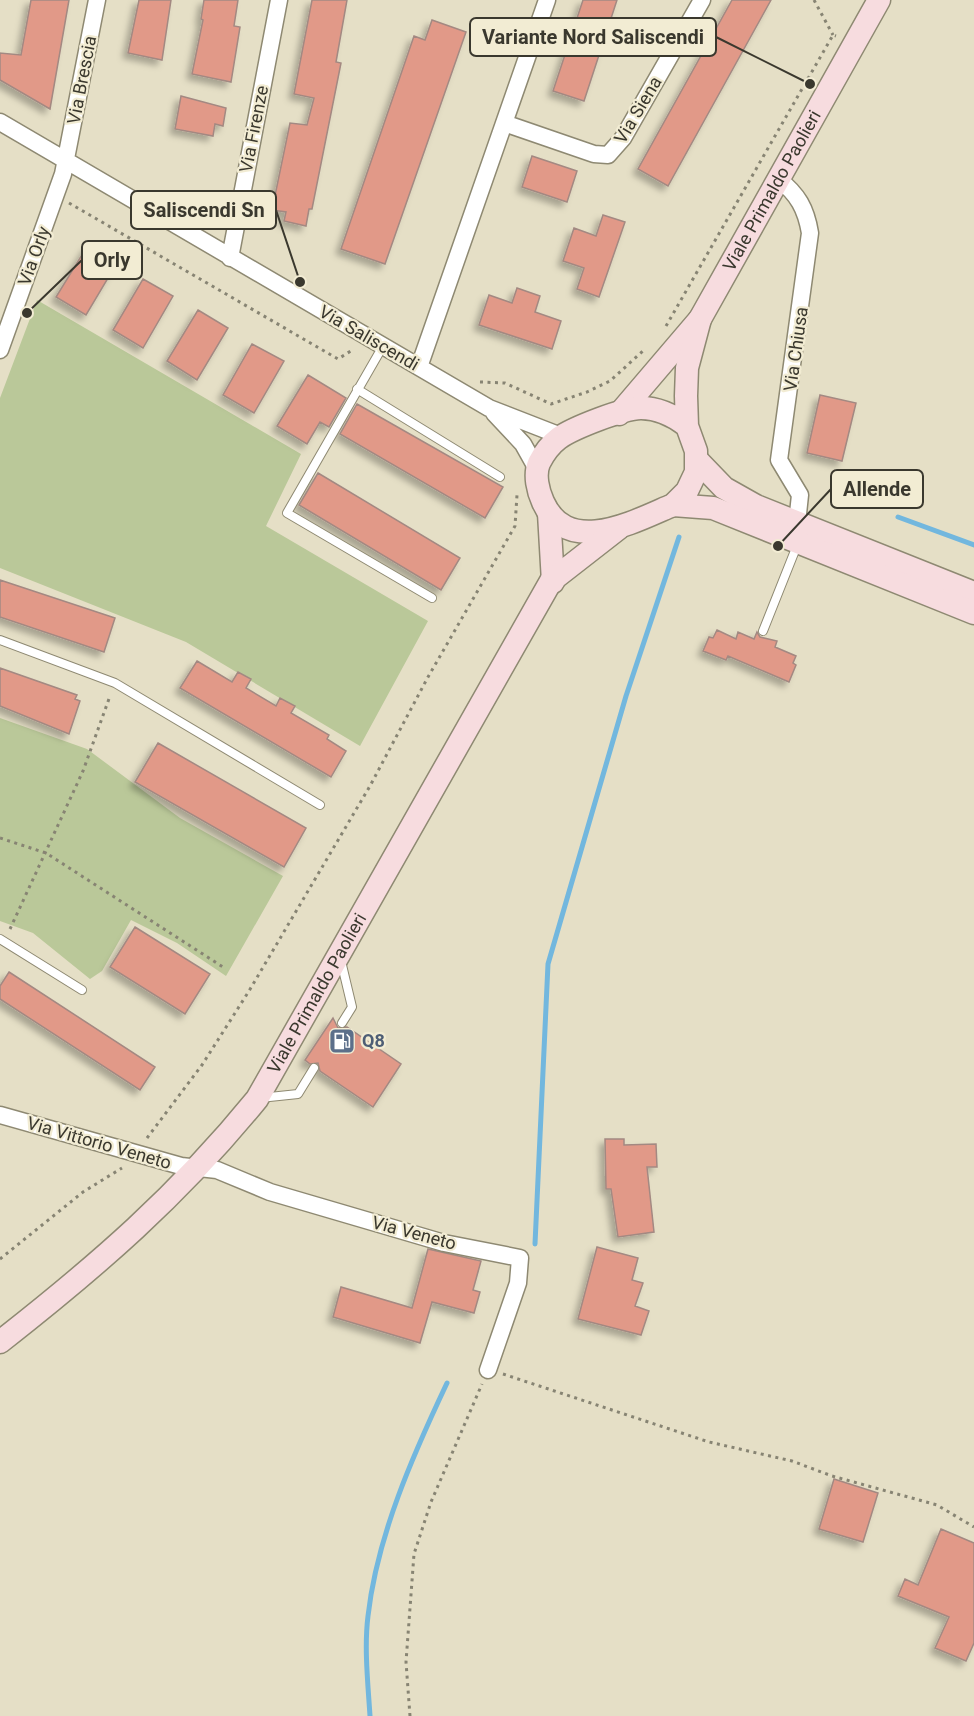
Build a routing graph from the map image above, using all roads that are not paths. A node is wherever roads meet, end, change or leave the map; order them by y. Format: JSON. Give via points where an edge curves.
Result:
{"nodes":[{"id":1,"x":97,"y":0,"type":"edge"},
{"id":2,"x":279,"y":0,"type":"edge"},
{"id":3,"x":547,"y":0,"type":"edge"},
{"id":4,"x":702,"y":0,"type":"edge"},
{"id":5,"x":879,"y":0,"type":"edge"},
{"id":6,"x":0,"y":122,"type":"edge"},
{"id":7,"x":504,"y":123,"type":"junction"},
{"id":8,"x":67,"y":160,"type":"junction"},
{"id":9,"x":778,"y":179,"type":"junction"},
{"id":10,"x":230,"y":258,"type":"junction"},
{"id":11,"x":700,"y":319,"type":"junction"},
{"id":12,"x":383,"y":346,"type":"junction"},
{"id":13,"x":0,"y":350,"type":"edge"},
{"id":14,"x":419,"y":367,"type":"junction"},
{"id":15,"x":357,"y":389,"type":"junction"},
{"id":16,"x":489,"y":408,"type":"junction"},
{"id":17,"x":619,"y":414,"type":"junction"},
{"id":18,"x":687,"y":426,"type":"junction"},
{"id":19,"x":561,"y":436,"type":"junction"},
{"id":20,"x":697,"y":460,"type":"junction"},
{"id":21,"x":537,"y":469,"type":"junction"},
{"id":22,"x":500,"y":477,"type":"dead end"},
{"id":23,"x":673,"y":506,"type":"junction"},
{"id":24,"x":549,"y":513,"type":"junction"},
{"id":25,"x":619,"y":528,"type":"junction"},
{"id":26,"x":798,"y":533,"type":"junction"},
{"id":27,"x":552,"y":582,"type":"junction"},
{"id":28,"x":974,"y":593,"type":"edge"},
{"id":29,"x":432,"y":598,"type":"dead end"},
{"id":30,"x":974,"y":613,"type":"edge"},
{"id":31,"x":763,"y":631,"type":"dead end"},
{"id":32,"x":0,"y":640,"type":"edge"},
{"id":33,"x":320,"y":806,"type":"dead end"},
{"id":34,"x":2,"y":940,"type":"edge"},
{"id":35,"x":340,"y":957,"type":"junction"},
{"id":36,"x":82,"y":990,"type":"dead end"},
{"id":37,"x":342,"y":1023,"type":"dead end"},
{"id":38,"x":314,"y":1068,"type":"dead end"},
{"id":39,"x":256,"y":1099,"type":"junction"},
{"id":40,"x":0,"y":1115,"type":"edge"},
{"id":41,"x":199,"y":1166,"type":"junction"},
{"id":42,"x":0,"y":1342,"type":"edge"},
{"id":43,"x":488,"y":1370,"type":"road end"}],
"edges":[{"from":1,"to":8,"type":"street","name":"Via Brescia"},
{"from":2,"to":10,"type":"street","name":"Via Firenze"},
{"from":3,"to":7,"type":"street"},
{"from":4,"to":7,"type":"street","name":"Via Siena","via":[[623,138],[608,155],[594,154]]},
{"from":5,"to":9,"type":"main road","name":"Viale Primaldo Paolieri"},
{"from":6,"to":8,"type":"street","name":"Via Saliscendi"},
{"from":7,"to":14,"type":"street"},
{"from":8,"to":10,"type":"street","name":"Via Saliscendi"},
{"from":8,"to":13,"type":"street","name":"Via Orly"},
{"from":9,"to":11,"type":"main road","name":"Viale Primaldo Paolieri"},
{"from":9,"to":26,"type":"street","name":"Via Chiusa","via":[[802,203],[810,233],[779,460],[801,495]]},
{"from":10,"to":12,"type":"street","name":"Via Saliscendi"},
{"from":11,"to":17,"type":"main road","name":"Viale Primaldo Paolieri"},
{"from":11,"to":18,"type":"main road","name":"Viale Primaldo Paolieri","via":[[687,368]]},
{"from":12,"to":14,"type":"street","name":"Via Saliscendi"},
{"from":12,"to":15,"type":"lane"},
{"from":14,"to":16,"type":"street","name":"Via Saliscendi"},
{"from":15,"to":22,"type":"lane"},
{"from":15,"to":29,"type":"lane","via":[[287,513]]},
{"from":16,"to":19,"type":"street","name":"Via Saliscendi"},
{"from":16,"to":21,"type":"street","name":"Via Saliscendi","via":[[523,444]]},
{"from":17,"to":18,"type":"main road","name":"Viale Primaldo Paolieri","via":[[651,409],[671,415]]},
{"from":17,"to":19,"type":"main road","name":"Viale Primaldo Paolieri"},
{"from":18,"to":20,"type":"main road","name":"Viale Primaldo Paolieri"},
{"from":19,"to":21,"type":"main road"},
{"from":20,"to":23,"type":"main road","name":"Viale Primaldo Paolieri","via":[[695,478]]},
{"from":20,"to":26,"type":"main road","via":[[724,488]]},
{"from":21,"to":24,"type":"main road","via":[[539,489]]},
{"from":23,"to":25,"type":"main road","name":"Viale Primaldo Paolieri"},
{"from":23,"to":26,"type":"main road","via":[[713,508]]},
{"from":24,"to":25,"type":"main road","name":"Viale Primaldo Paolieri","via":[[565,526],[585,532]]},
{"from":24,"to":27,"type":"main road"},
{"from":25,"to":27,"type":"main road","name":"Viale Primaldo Paolieri"},
{"from":26,"to":28,"type":"main road"},
{"from":26,"to":30,"type":"main road"},
{"from":26,"to":31,"type":"lane"},
{"from":27,"to":35,"type":"main road","name":"Viale Primaldo Paolieri"},
{"from":32,"to":33,"type":"lane","via":[[115,683]]},
{"from":34,"to":36,"type":"lane"},
{"from":35,"to":37,"type":"lane","via":[[352,1007]]},
{"from":35,"to":39,"type":"main road","name":"Viale Primaldo Paolieri"},
{"from":38,"to":39,"type":"lane","via":[[298,1094]]},
{"from":39,"to":41,"type":"main road","name":"Viale Primaldo Paolieri"},
{"from":40,"to":41,"type":"street","name":"Via Vittorio Veneto","via":[[181,1166]]},
{"from":41,"to":42,"type":"main road","name":"Viale Primaldo Paolieri","via":[[115,1250]]},
{"from":41,"to":43,"type":"street","name":"Via Veneto","via":[[270,1192],[444,1244],[520,1258],[518,1283]]}]}
